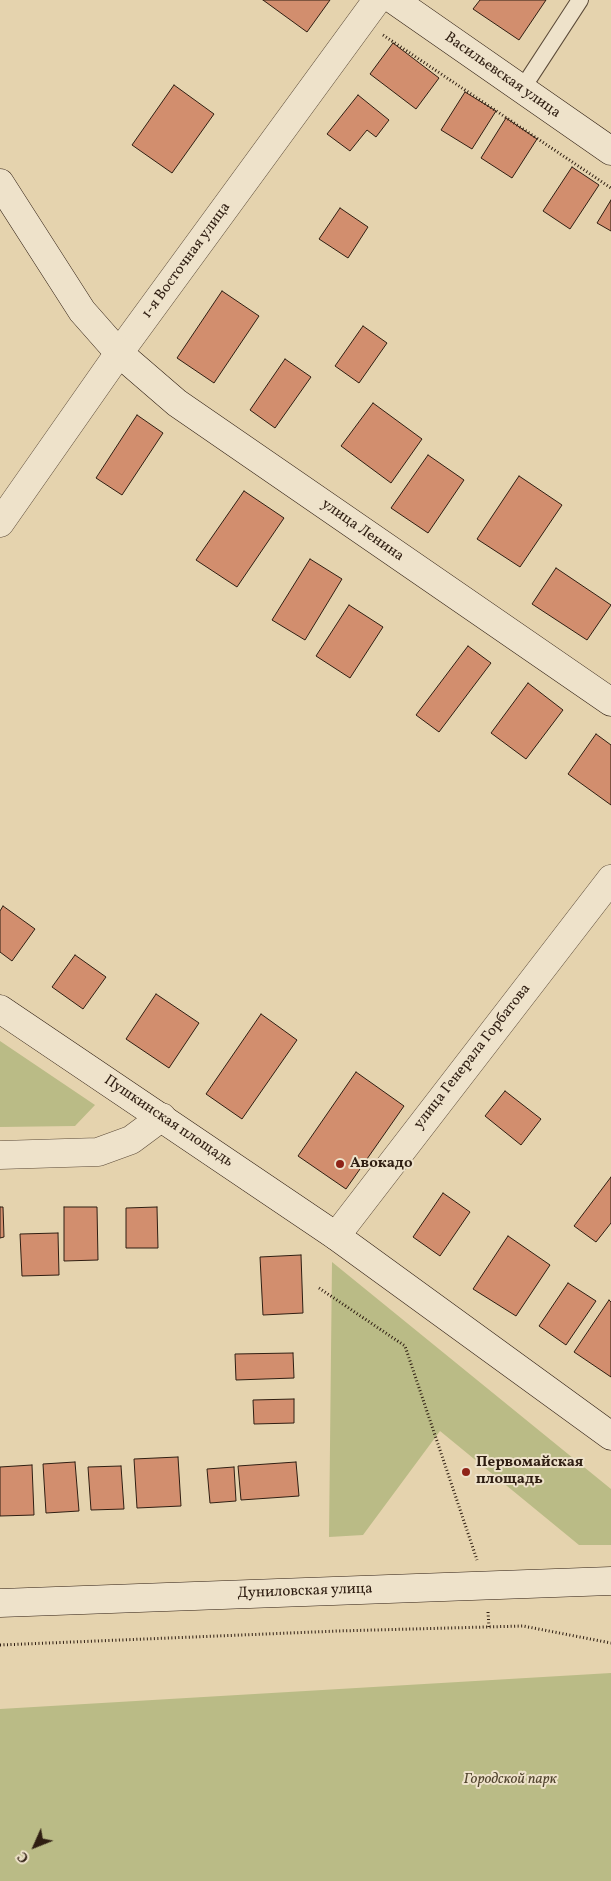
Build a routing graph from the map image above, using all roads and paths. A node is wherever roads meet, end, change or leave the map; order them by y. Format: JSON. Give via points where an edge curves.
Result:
{"nodes":[{"id":1,"x":394,"y":0,"type":"edge"},
{"id":2,"x":580,"y":0,"type":"edge"},
{"id":3,"x":369,"y":10,"type":"edge"},
{"id":4,"x":522,"y":89,"type":"junction"},
{"id":5,"x":611,"y":151,"type":"edge"},
{"id":6,"x":0,"y":183,"type":"edge"},
{"id":7,"x":611,"y":188,"type":"edge"},
{"id":8,"x":119,"y":353,"type":"junction"},
{"id":9,"x":0,"y":523,"type":"edge"},
{"id":10,"x":611,"y":702,"type":"edge"},
{"id":11,"x":611,"y":879,"type":"edge"},
{"id":12,"x":0,"y":1009,"type":"edge"},
{"id":13,"x":162,"y":1117,"type":"junction"},
{"id":14,"x":0,"y":1155,"type":"edge"},
{"id":15,"x":336,"y":1236,"type":"junction"},
{"id":16,"x":319,"y":1288,"type":"dead end"},
{"id":17,"x":611,"y":1436,"type":"edge"},
{"id":18,"x":611,"y":1581,"type":"edge"},
{"id":19,"x":485,"y":1586,"type":"junction"},
{"id":20,"x":0,"y":1603,"type":"edge"},
{"id":21,"x":489,"y":1626,"type":"junction"},
{"id":22,"x":611,"y":1643,"type":"edge"},
{"id":23,"x":0,"y":1644,"type":"edge"}],
"edges":[{"from":1,"to":4,"type":"main road","name":"Васильевская улица"},
{"from":2,"to":4,"type":"lane"},
{"from":3,"to":7,"type":"path"},
{"from":3,"to":8,"type":"main road","name":"1-я Восточная улица"},
{"from":4,"to":5,"type":"main road","name":"Васильевская улица"},
{"from":6,"to":8,"type":"main road","name":"улица Ленина","via":[[82,311]]},
{"from":8,"to":9,"type":"main road","name":"1-я Восточная улица"},
{"from":8,"to":10,"type":"main road","name":"улица Ленина","via":[[177,403]]},
{"from":11,"to":15,"type":"main road","name":"улица Генерала Горбатова"},
{"from":12,"to":13,"type":"main road","name":"Пушкинская площадь"},
{"from":13,"to":14,"type":"main road","via":[[131,1140],[98,1152]]},
{"from":13,"to":15,"type":"main road","name":"Пушкинская площадь"},
{"from":15,"to":17,"type":"main road"},
{"from":16,"to":19,"type":"path","via":[[405,1346]]},
{"from":18,"to":19,"type":"main road","name":"Дуниловская улица"},
{"from":19,"to":20,"type":"main road","name":"Дуниловская улица"},
{"from":19,"to":21,"type":"path"},
{"from":21,"to":22,"type":"path","via":[[523,1626]]},
{"from":21,"to":23,"type":"path"}]}
